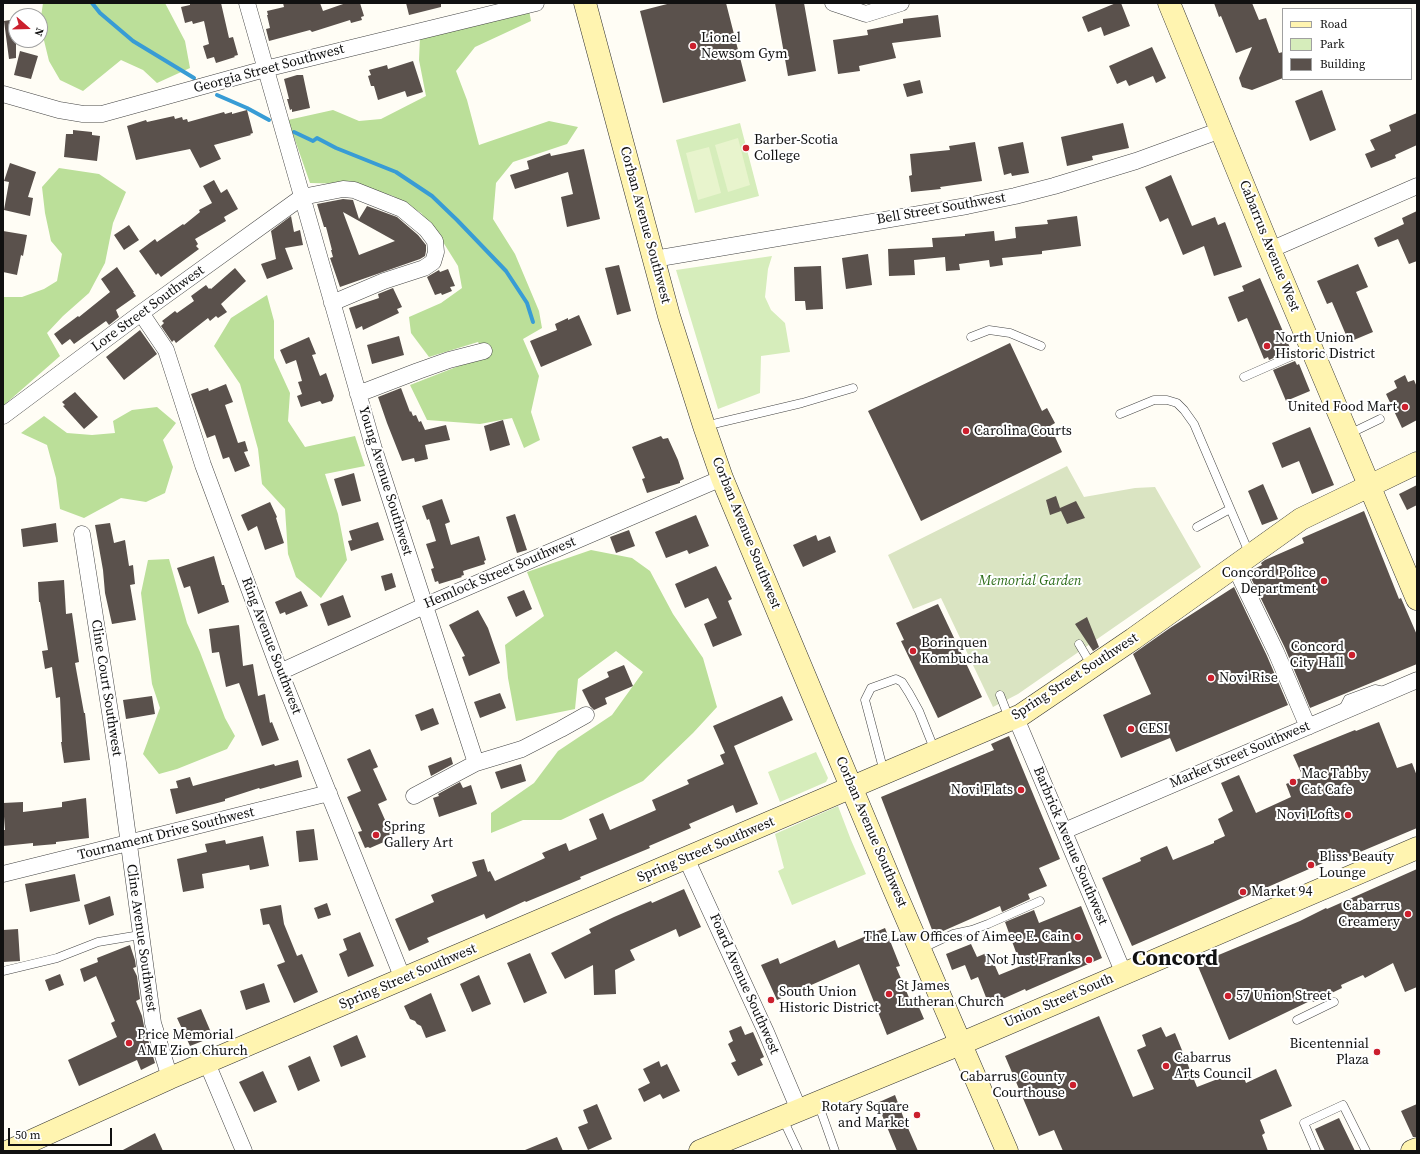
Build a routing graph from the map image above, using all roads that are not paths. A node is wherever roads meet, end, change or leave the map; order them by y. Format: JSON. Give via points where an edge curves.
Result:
{"nodes":[{"id":1,"x":247,"y":3,"type":"edge"},
{"id":2,"x":536,"y":3,"type":"edge"},
{"id":3,"x":585,"y":3,"type":"edge"},
{"id":4,"x":833,"y":3,"type":"edge"},
{"id":5,"x":901,"y":3,"type":"edge"},
{"id":6,"x":1169,"y":3,"type":"edge"},
{"id":7,"x":265,"y":69,"type":"junction"},
{"id":8,"x":3,"y":94,"type":"edge"},
{"id":9,"x":1221,"y":130,"type":"junction"},
{"id":10,"x":1417,"y":186,"type":"edge"},
{"id":11,"x":298,"y":200,"type":"junction"},
{"id":12,"x":1270,"y":250,"type":"junction"},
{"id":13,"x":654,"y":260,"type":"junction"},
{"id":14,"x":332,"y":303,"type":"junction"},
{"id":15,"x":141,"y":313,"type":"junction"},
{"id":16,"x":971,"y":337,"type":"dead end"},
{"id":17,"x":1042,"y":346,"type":"dead end"},
{"id":18,"x":1311,"y":347,"type":"junction"},
{"id":19,"x":484,"y":351,"type":"dead end"},
{"id":20,"x":1244,"y":377,"type":"dead end"},
{"id":21,"x":853,"y":388,"type":"dead end"},
{"id":22,"x":358,"y":394,"type":"junction"},
{"id":23,"x":1120,"y":414,"type":"dead end"},
{"id":24,"x":3,"y":416,"type":"edge"},
{"id":25,"x":1380,"y":419,"type":"dead end"},
{"id":26,"x":704,"y":426,"type":"junction"},
{"id":27,"x":1348,"y":434,"type":"junction"},
{"id":28,"x":1417,"y":462,"type":"edge"},
{"id":29,"x":722,"y":478,"type":"junction"},
{"id":30,"x":1369,"y":486,"type":"junction"},
{"id":31,"x":1230,"y":509,"type":"junction"},
{"id":32,"x":1197,"y":527,"type":"dead end"},
{"id":33,"x":82,"y":534,"type":"dead end"},
{"id":34,"x":1243,"y":561,"type":"junction"},
{"id":35,"x":1417,"y":599,"type":"edge"},
{"id":36,"x":424,"y":606,"type":"junction"},
{"id":37,"x":1079,"y":644,"type":"dead end"},
{"id":38,"x":1093,"y":667,"type":"junction"},
{"id":39,"x":280,"y":672,"type":"junction"},
{"id":40,"x":1417,"y":680,"type":"edge"},
{"id":41,"x":1000,"y":695,"type":"dead end"},
{"id":42,"x":586,"y":714,"type":"dead end"},
{"id":43,"x":1013,"y":719,"type":"junction"},
{"id":44,"x":1308,"y":727,"type":"junction"},
{"id":45,"x":936,"y":752,"type":"junction"},
{"id":46,"x":476,"y":763,"type":"junction"},
{"id":47,"x":884,"y":774,"type":"junction"},
{"id":48,"x":852,"y":787,"type":"junction"},
{"id":49,"x":329,"y":794,"type":"junction"},
{"id":50,"x":414,"y":796,"type":"dead end"},
{"id":51,"x":1064,"y":831,"type":"junction"},
{"id":52,"x":128,"y":843,"type":"junction"},
{"id":53,"x":1417,"y":848,"type":"edge"},
{"id":54,"x":686,"y":858,"type":"junction"},
{"id":55,"x":3,"y":874,"type":"edge"},
{"id":56,"x":1040,"y":900,"type":"dead end"},
{"id":57,"x":140,"y":935,"type":"junction"},
{"id":58,"x":920,"y":949,"type":"junction"},
{"id":59,"x":3,"y":971,"type":"edge"},
{"id":60,"x":1124,"y":974,"type":"junction"},
{"id":61,"x":403,"y":979,"type":"junction"},
{"id":62,"x":1334,"y":1002,"type":"dead end"},
{"id":63,"x":1297,"y":1020,"type":"dead end"},
{"id":64,"x":960,"y":1044,"type":"junction"},
{"id":65,"x":207,"y":1063,"type":"junction"},
{"id":66,"x":170,"y":1078,"type":"junction"},
{"id":67,"x":800,"y":1110,"type":"junction"},
{"id":68,"x":1417,"y":1149,"type":"edge"},
{"id":69,"x":9,"y":1151,"type":"edge"},
{"id":70,"x":244,"y":1151,"type":"edge"},
{"id":71,"x":700,"y":1151,"type":"edge"},
{"id":72,"x":798,"y":1151,"type":"edge"},
{"id":73,"x":835,"y":1151,"type":"edge"},
{"id":74,"x":1007,"y":1151,"type":"edge"},
{"id":75,"x":1316,"y":1151,"type":"edge"},
{"id":76,"x":1366,"y":1151,"type":"edge"},
{"id":77,"x":1412,"y":1151,"type":"edge"}],
"edges":[{"from":1,"to":7,"type":"street","name":"Young Avenue Southwest"},
{"from":2,"to":7,"type":"street","name":"Georgia Street Southwest"},
{"from":3,"to":13,"type":"street","name":"Corban Avenue Southwest"},
{"from":4,"to":5,"type":"street","via":[[866,14]]},
{"from":6,"to":9,"type":"street","name":"Cabarrus Avenue West"},
{"from":7,"to":8,"type":"street","name":"Georgia Street Southwest","via":[[102,114],[59,110]]},
{"from":7,"to":11,"type":"street","name":"Young Avenue Southwest"},
{"from":9,"to":12,"type":"street","name":"Cabarrus Avenue West"},
{"from":9,"to":13,"type":"street","name":"Bell Street Southwest","via":[[1136,160],[1015,196]]},
{"from":10,"to":12,"type":"street"},
{"from":11,"to":14,"type":"street","name":"Young Avenue Southwest"},
{"from":11,"to":14,"type":"street","via":[[343,188],[354,190],[402,209],[426,229],[434,241],[436,252],[433,262],[424,268],[384,281]]},
{"from":11,"to":15,"type":"street","name":"Lore Street Southwest"},
{"from":12,"to":18,"type":"street","name":"Cabarrus Avenue West"},
{"from":13,"to":26,"type":"street","name":"Corban Avenue Southwest"},
{"from":14,"to":22,"type":"street","name":"Young Avenue Southwest"},
{"from":15,"to":24,"type":"street","name":"Lore Street Southwest"},
{"from":15,"to":39,"type":"street","name":"Ring Avenue Southwest","via":[[166,350],[203,465]]},
{"from":16,"to":17,"type":"lane","via":[[989,330],[1010,333]]},
{"from":18,"to":20,"type":"lane"},
{"from":18,"to":27,"type":"street","name":"Cabarrus Avenue West"},
{"from":19,"to":22,"type":"street","via":[[430,367]]},
{"from":21,"to":26,"type":"lane"},
{"from":22,"to":36,"type":"street","name":"Young Avenue Southwest"},
{"from":23,"to":31,"type":"lane","via":[[1154,400],[1177,403],[1194,424]]},
{"from":25,"to":27,"type":"lane"},
{"from":26,"to":29,"type":"street","name":"Corban Avenue Southwest"},
{"from":27,"to":30,"type":"street","name":"Cabarrus Avenue West"},
{"from":28,"to":30,"type":"street","name":"Spring Street Southwest"},
{"from":29,"to":36,"type":"street","name":"Hemlock Street Southwest"},
{"from":29,"to":48,"type":"street","name":"Corban Avenue Southwest"},
{"from":30,"to":34,"type":"street","name":"Spring Street Southwest","via":[[1301,519]]},
{"from":30,"to":35,"type":"street","name":"Cabarrus Avenue West"},
{"from":31,"to":32,"type":"lane"},
{"from":31,"to":34,"type":"lane"},
{"from":33,"to":52,"type":"street","name":"Cline Court Southwest","via":[[118,762]]},
{"from":34,"to":38,"type":"street","name":"Spring Street Southwest"},
{"from":34,"to":44,"type":"street","via":[[1276,652]]},
{"from":36,"to":39,"type":"street","name":"Hemlock Street Southwest"},
{"from":36,"to":46,"type":"street","name":"Young Avenue Southwest"},
{"from":37,"to":38,"type":"lane"},
{"from":38,"to":43,"type":"street","name":"Spring Street Southwest"},
{"from":39,"to":49,"type":"street","name":"Ring Avenue Southwest"},
{"from":40,"to":44,"type":"street","name":"Market Street Southwest"},
{"from":41,"to":43,"type":"lane"},
{"from":42,"to":46,"type":"street","via":[[561,730],[522,749]]},
{"from":43,"to":45,"type":"street","name":"Spring Street Southwest"},
{"from":43,"to":51,"type":"street","name":"Barbrick Avenue Southwest"},
{"from":44,"to":51,"type":"street","name":"Market Street Southwest"},
{"from":45,"to":47,"type":"street","name":"Spring Street Southwest"},
{"from":45,"to":47,"type":"lane","via":[[919,711],[902,682],[896,679],[871,688],[865,700]]},
{"from":46,"to":50,"type":"street"},
{"from":47,"to":48,"type":"street","name":"Spring Street Southwest"},
{"from":48,"to":54,"type":"street","name":"Spring Street Southwest"},
{"from":48,"to":58,"type":"street","name":"Corban Avenue Southwest"},
{"from":49,"to":52,"type":"street","name":"Tournament Drive Southwest"},
{"from":49,"to":61,"type":"street","name":"Ring Avenue Southwest"},
{"from":51,"to":60,"type":"street","name":"Barbrick Avenue Southwest"},
{"from":52,"to":55,"type":"street","name":"Tournament Drive Southwest"},
{"from":52,"to":57,"type":"street","name":"Cline Avenue Southwest"},
{"from":53,"to":60,"type":"street","name":"Union Street South"},
{"from":54,"to":61,"type":"street","name":"Spring Street Southwest"},
{"from":54,"to":67,"type":"street","name":"Foard Avenue Southwest"},
{"from":56,"to":58,"type":"lane","via":[[988,924],[953,934]]},
{"from":57,"to":59,"type":"lane","via":[[98,942],[57,958]]},
{"from":57,"to":66,"type":"street","name":"Cline Avenue Southwest","via":[[152,1023]]},
{"from":58,"to":64,"type":"street","name":"Corban Avenue Southwest"},
{"from":60,"to":64,"type":"street","name":"Union Street South"},
{"from":61,"to":65,"type":"street","name":"Spring Street Southwest"},
{"from":62,"to":63,"type":"lane"},
{"from":64,"to":67,"type":"street","name":"Union Street South"},
{"from":64,"to":74,"type":"street","name":"Corban Avenue Southwest"},
{"from":65,"to":66,"type":"street","name":"Spring Street Southwest"},
{"from":65,"to":70,"type":"street"},
{"from":66,"to":69,"type":"street","name":"Spring Street Southwest"},
{"from":67,"to":71,"type":"street","name":"Union Street South"},
{"from":67,"to":72,"type":"lane"},
{"from":67,"to":73,"type":"lane"},
{"from":68,"to":77,"type":"street"},
{"from":75,"to":76,"type":"lane","via":[[1304,1123],[1343,1105]]}]}
